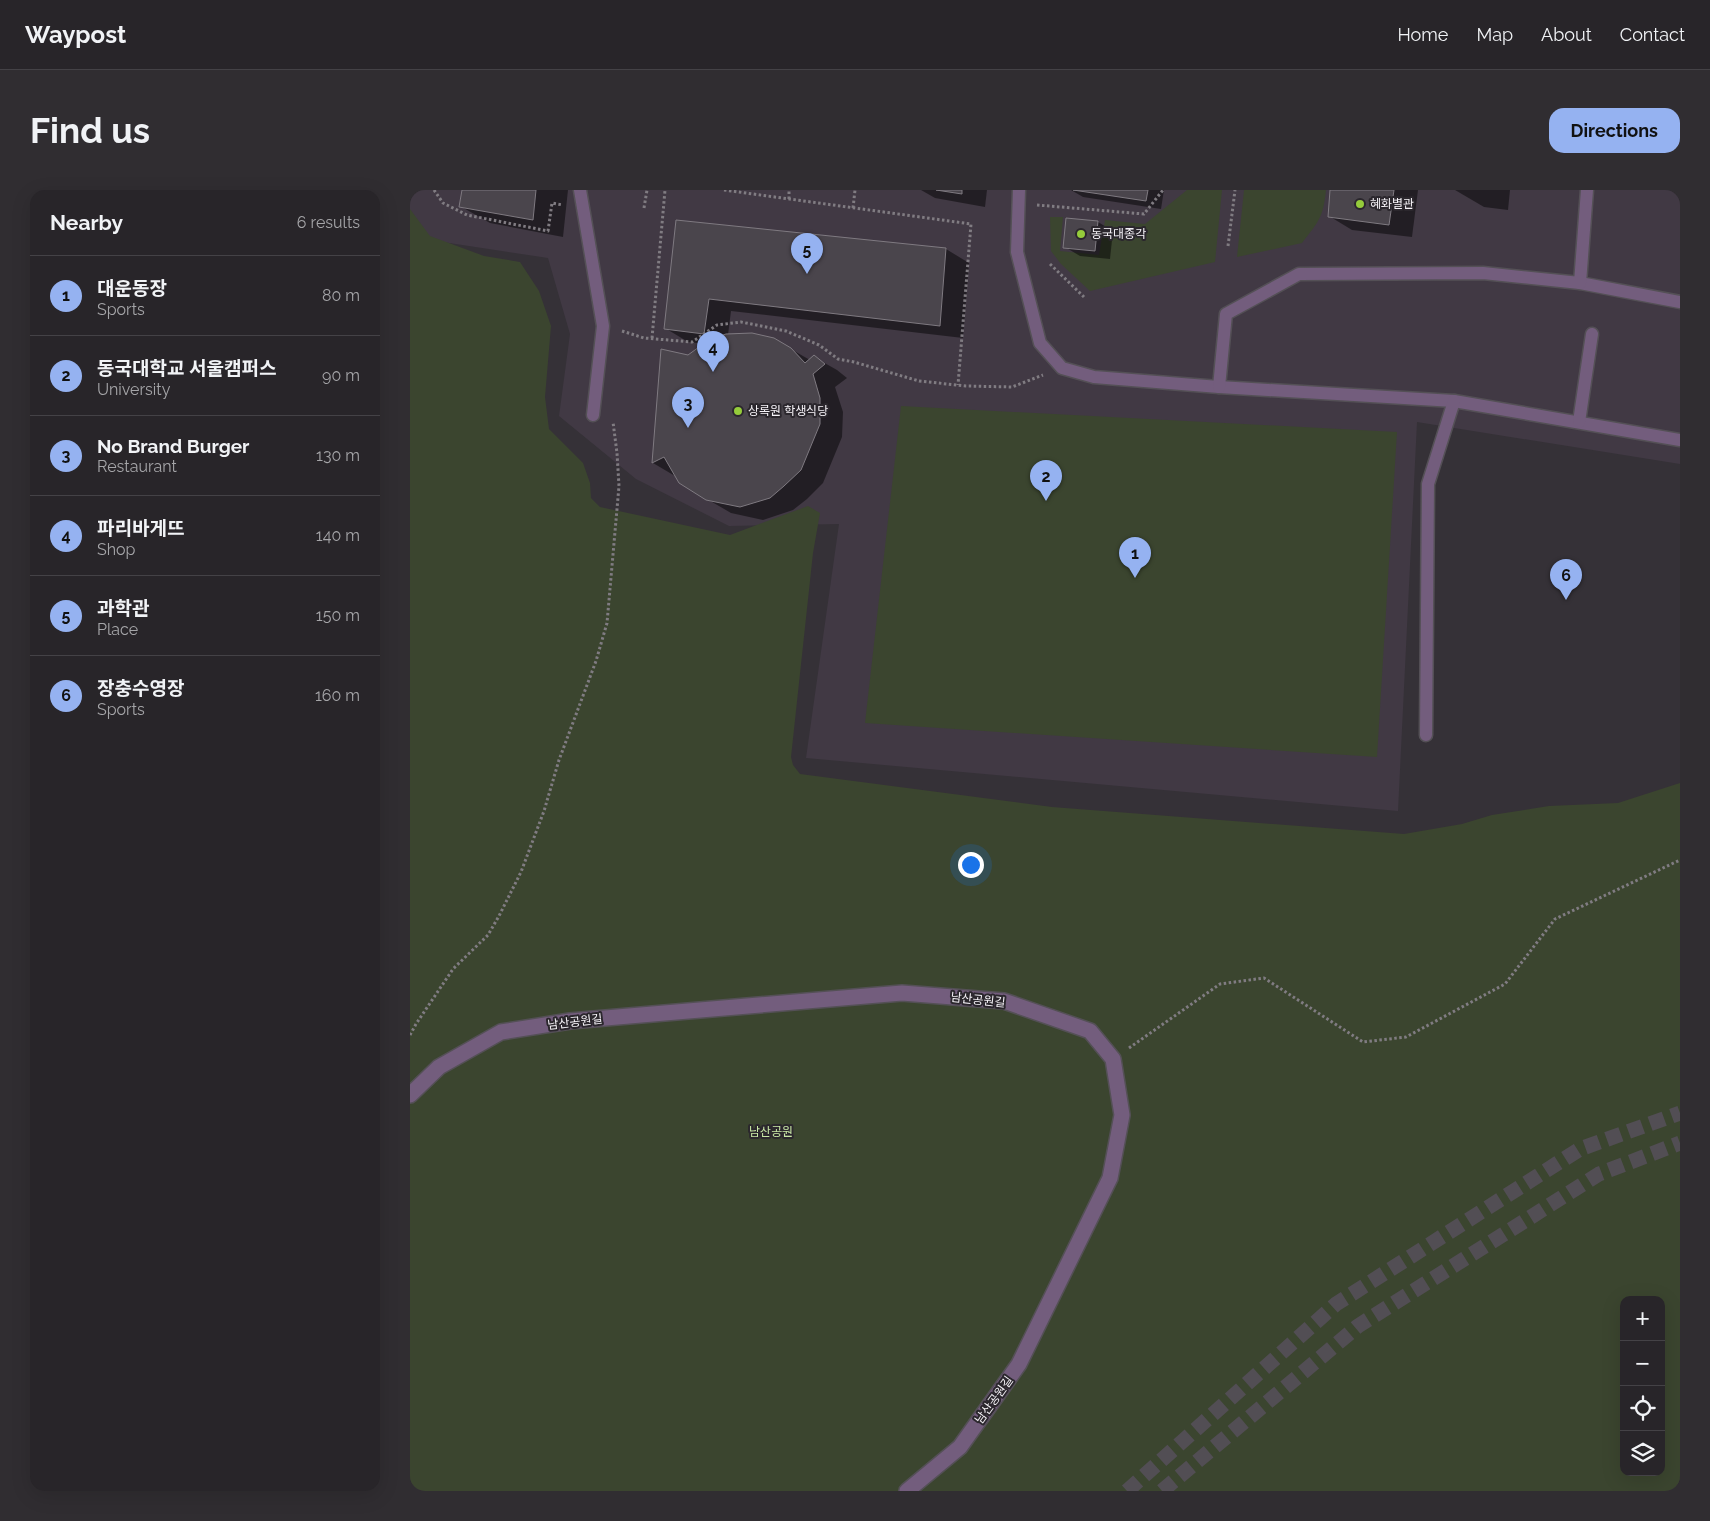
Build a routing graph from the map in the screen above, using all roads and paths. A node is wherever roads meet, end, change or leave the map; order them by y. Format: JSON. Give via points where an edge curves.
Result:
{"nodes":[{"id":1,"x":434,"y":190,"type":"edge"},
{"id":2,"x":580,"y":190,"type":"edge"},
{"id":3,"x":647,"y":190,"type":"edge"},
{"id":4,"x":665,"y":190,"type":"edge"},
{"id":5,"x":724,"y":190,"type":"edge"},
{"id":6,"x":789,"y":190,"type":"edge"},
{"id":7,"x":855,"y":190,"type":"edge"},
{"id":8,"x":1019,"y":190,"type":"edge"},
{"id":9,"x":1163,"y":190,"type":"edge"},
{"id":10,"x":1235,"y":190,"type":"edge"},
{"id":11,"x":1587,"y":190,"type":"edge"},
{"id":12,"x":789,"y":199,"type":"junction"},
{"id":13,"x":1019,"y":204,"type":"junction"},
{"id":14,"x":644,"y":208,"type":"dead end"},
{"id":15,"x":854,"y":208,"type":"junction"},
{"id":16,"x":583,"y":209,"type":"junction"},
{"id":17,"x":1228,"y":246,"type":"dead end"},
{"id":18,"x":1050,"y":264,"type":"dead end"},
{"id":19,"x":1580,"y":283,"type":"junction"},
{"id":20,"x":1084,"y":297,"type":"dead end"},
{"id":21,"x":1680,"y":302,"type":"edge"},
{"id":22,"x":603,"y":326,"type":"junction"},
{"id":23,"x":1592,"y":334,"type":"dead end"},
{"id":24,"x":652,"y":338,"type":"junction"},
{"id":25,"x":1062,"y":368,"type":"junction"},
{"id":26,"x":958,"y":385,"type":"junction"},
{"id":27,"x":1220,"y":387,"type":"junction"},
{"id":28,"x":1454,"y":400,"type":"junction"},
{"id":29,"x":593,"y":416,"type":"dead end"},
{"id":30,"x":613,"y":417,"type":"dead end"},
{"id":31,"x":1579,"y":422,"type":"junction"},
{"id":32,"x":1680,"y":440,"type":"edge"},
{"id":33,"x":1426,"y":735,"type":"dead end"},
{"id":34,"x":1680,"y":860,"type":"edge"},
{"id":35,"x":410,"y":1035,"type":"edge"},
{"id":36,"x":1113,"y":1059,"type":"junction"},
{"id":37,"x":410,"y":1095,"type":"edge"},
{"id":38,"x":907,"y":1491,"type":"edge"}],
"edges":[{"from":1,"to":16,"type":"path","via":[[444,203],[467,216],[548,231],[552,203]]},
{"from":2,"to":16,"type":"lane"},
{"from":3,"to":14,"type":"path"},
{"from":4,"to":24,"type":"path"},
{"from":5,"to":12,"type":"path"},
{"from":6,"to":12,"type":"path"},
{"from":7,"to":15,"type":"path"},
{"from":8,"to":13,"type":"lane"},
{"from":9,"to":13,"type":"path","via":[[1144,214]]},
{"from":10,"to":17,"type":"path"},
{"from":11,"to":19,"type":"lane"},
{"from":12,"to":15,"type":"path"},
{"from":13,"to":25,"type":"lane","via":[[1017,252],[1040,343]]},
{"from":15,"to":26,"type":"path","via":[[971,224]]},
{"from":16,"to":22,"type":"lane"},
{"from":18,"to":20,"type":"path"},
{"from":19,"to":21,"type":"lane"},
{"from":19,"to":27,"type":"lane","via":[[1483,273],[1299,274],[1226,314]]},
{"from":22,"to":24,"type":"path"},
{"from":22,"to":29,"type":"lane"},
{"from":23,"to":31,"type":"lane"},
{"from":24,"to":26,"type":"path","via":[[692,342],[717,325],[741,322],[786,331],[819,345],[838,359],[919,381]]},
{"from":25,"to":26,"type":"path","via":[[1012,387]]},
{"from":25,"to":27,"type":"lane","via":[[1094,377]]},
{"from":27,"to":28,"type":"lane"},
{"from":28,"to":31,"type":"lane"},
{"from":28,"to":33,"type":"lane","via":[[1428,484]]},
{"from":30,"to":35,"type":"path","via":[[619,486],[607,623],[596,661],[541,819],[499,916],[488,935],[454,969]]},
{"from":31,"to":32,"type":"lane"},
{"from":34,"to":36,"type":"path","via":[[1555,919],[1505,984],[1406,1038],[1363,1042],[1264,978],[1220,984]]},
{"from":36,"to":37,"type":"street","name":"남산공원길","via":[[1090,1031],[1004,1001],[902,993],[570,1021],[501,1032],[440,1067]]},
{"from":36,"to":38,"type":"street","name":"남산공원길","via":[[1122,1115],[1110,1178],[1020,1364],[960,1447]]}]}
